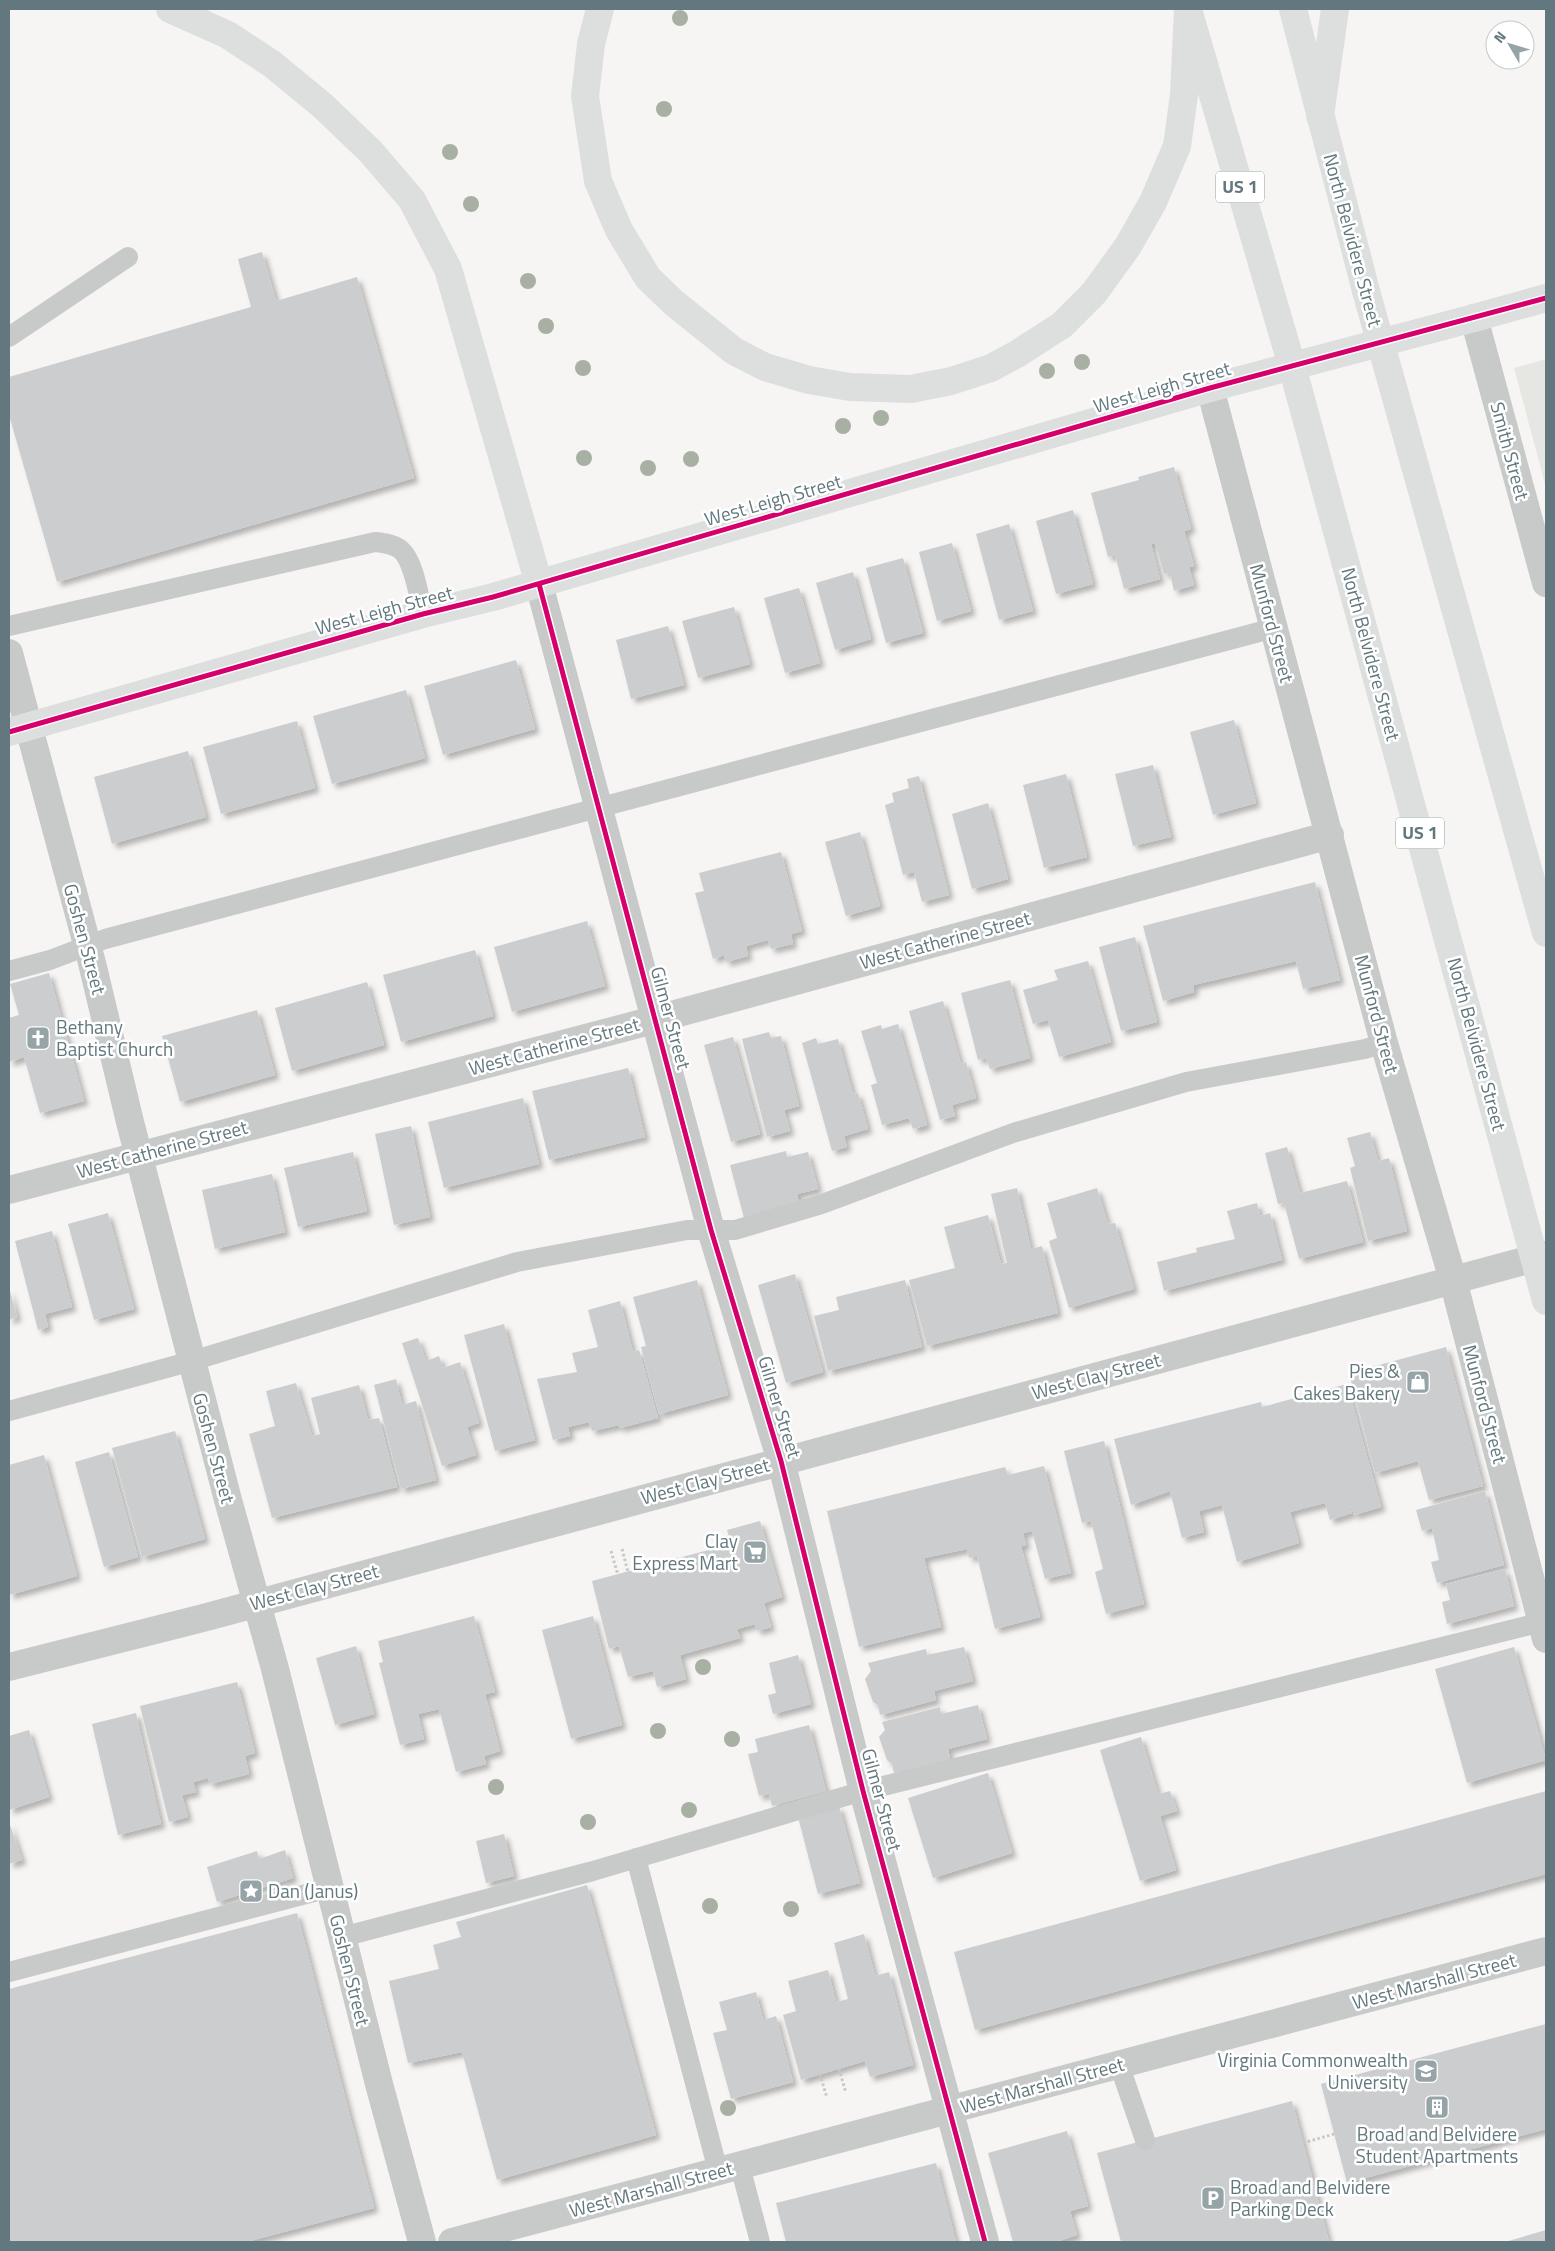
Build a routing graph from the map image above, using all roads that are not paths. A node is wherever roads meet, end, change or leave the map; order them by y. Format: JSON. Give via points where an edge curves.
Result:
{"nodes":[{"id":1,"x":170,"y":9,"type":"edge"},
{"id":2,"x":600,"y":9,"type":"edge"},
{"id":3,"x":1188,"y":9,"type":"edge"},
{"id":4,"x":1293,"y":9,"type":"edge"},
{"id":5,"x":1335,"y":9,"type":"edge"},
{"id":6,"x":1320,"y":116,"type":"junction"},
{"id":7,"x":128,"y":257,"type":"dead end"},
{"id":8,"x":1546,"y":298,"type":"edge"},
{"id":9,"x":1474,"y":318,"type":"junction"},
{"id":10,"x":9,"y":337,"type":"edge"},
{"id":11,"x":1380,"y":342,"type":"junction"},
{"id":12,"x":1292,"y":366,"type":"junction"},
{"id":13,"x":1210,"y":388,"type":"junction"},
{"id":14,"x":1546,"y":583,"type":"edge"},
{"id":15,"x":539,"y":584,"type":"junction"},
{"id":16,"x":423,"y":614,"type":"junction"},
{"id":17,"x":9,"y":626,"type":"edge"},
{"id":18,"x":1274,"y":628,"type":"junction"},
{"id":19,"x":9,"y":653,"type":"edge"},
{"id":20,"x":19,"y":730,"type":"edge"},
{"id":21,"x":599,"y":806,"type":"junction"},
{"id":22,"x":1330,"y":835,"type":"junction"},
{"id":23,"x":1546,"y":933,"type":"edge"},
{"id":24,"x":87,"y":946,"type":"junction"},
{"id":25,"x":9,"y":971,"type":"edge"},
{"id":26,"x":656,"y":1019,"type":"junction"},
{"id":27,"x":1384,"y":1043,"type":"junction"},
{"id":28,"x":139,"y":1155,"type":"junction"},
{"id":29,"x":9,"y":1190,"type":"edge"},
{"id":30,"x":711,"y":1230,"type":"junction"},
{"id":31,"x":1541,"y":1256,"type":"edge"},
{"id":32,"x":1453,"y":1280,"type":"junction"},
{"id":33,"x":1546,"y":1300,"type":"edge"},
{"id":34,"x":192,"y":1361,"type":"junction"},
{"id":35,"x":9,"y":1411,"type":"edge"},
{"id":36,"x":781,"y":1460,"type":"junction"},
{"id":37,"x":256,"y":1602,"type":"junction"},
{"id":38,"x":1544,"y":1630,"type":"edge"},
{"id":39,"x":9,"y":1667,"type":"edge"},
{"id":40,"x":864,"y":1791,"type":"junction"},
{"id":41,"x":636,"y":1858,"type":"junction"},
{"id":42,"x":329,"y":1888,"type":"junction"},
{"id":43,"x":342,"y":1937,"type":"junction"},
{"id":44,"x":1546,"y":1951,"type":"edge"},
{"id":45,"x":9,"y":1972,"type":"edge"},
{"id":46,"x":1119,"y":2064,"type":"junction"},
{"id":47,"x":950,"y":2110,"type":"junction"},
{"id":48,"x":1145,"y":2140,"type":"dead end"},
{"id":49,"x":729,"y":2169,"type":"junction"},
{"id":50,"x":422,"y":2242,"type":"edge"},
{"id":51,"x":452,"y":2242,"type":"edge"},
{"id":52,"x":760,"y":2242,"type":"edge"},
{"id":53,"x":985,"y":2242,"type":"edge"}],
"edges":[{"from":1,"to":15,"type":"main road","via":[[228,35],[272,64],[323,106],[412,200],[448,269]]},
{"from":2,"to":3,"type":"main road","via":[[591,44],[585,96],[598,182],[619,230],[648,278],[734,351],[765,367],[809,380],[850,387],[911,389],[991,368],[1062,325],[1094,293],[1128,246],[1153,202],[1177,146],[1184,96]]},
{"from":3,"to":12,"type":"main road","name":"North Belvidere Street","number":"US 1"},
{"from":4,"to":6,"type":"main road","name":"North Belvidere Street"},
{"from":5,"to":6,"type":"main road"},
{"from":6,"to":11,"type":"main road","name":"North Belvidere Street"},
{"from":7,"to":10,"type":"lane"},
{"from":8,"to":9,"type":"main road","name":"West Leigh Street"},
{"from":9,"to":11,"type":"main road","name":"West Leigh Street"},
{"from":9,"to":14,"type":"street","name":"Smith Street"},
{"from":11,"to":12,"type":"main road","name":"West Leigh Street"},
{"from":11,"to":23,"type":"main road","name":"North Belvidere Street"},
{"from":12,"to":13,"type":"main road","name":"West Leigh Street"},
{"from":12,"to":31,"type":"main road","name":"North Belvidere Street","number":"US 1"},
{"from":13,"to":15,"type":"main road","name":"West Leigh Street"},
{"from":13,"to":18,"type":"street","name":"Munford Street"},
{"from":15,"to":16,"type":"main road","name":"West Leigh Street"},
{"from":15,"to":21,"type":"street","name":"Gilmer Street"},
{"from":16,"to":17,"type":"lane","via":[[408,561],[402,551],[392,544],[375,542]]},
{"from":16,"to":20,"type":"main road","name":"West Leigh Street"},
{"from":18,"to":21,"type":"lane"},
{"from":18,"to":22,"type":"street","name":"Munford Street"},
{"from":19,"to":20,"type":"street","name":"Goshen Street"},
{"from":20,"to":24,"type":"street","name":"Goshen Street"},
{"from":21,"to":24,"type":"lane"},
{"from":21,"to":26,"type":"street","name":"Gilmer Street"},
{"from":22,"to":26,"type":"street","name":"West Catherine Street"},
{"from":22,"to":27,"type":"street","name":"Munford Street"},
{"from":24,"to":25,"type":"lane"},
{"from":24,"to":28,"type":"street","name":"Goshen Street"},
{"from":26,"to":28,"type":"street","name":"West Catherine Street"},
{"from":26,"to":30,"type":"street","name":"Gilmer Street"},
{"from":27,"to":30,"type":"lane","via":[[1186,1082],[1013,1133],[822,1204],[735,1230]]},
{"from":27,"to":32,"type":"street","name":"Munford Street"},
{"from":28,"to":29,"type":"street","name":"West Catherine Street"},
{"from":28,"to":34,"type":"street","name":"Goshen Street"},
{"from":30,"to":34,"type":"lane","via":[[687,1230],[517,1262]]},
{"from":30,"to":36,"type":"street","name":"Gilmer Street"},
{"from":31,"to":32,"type":"street","name":"West Clay Street"},
{"from":31,"to":33,"type":"main road","name":"North Belvidere Street","number":"US 1"},
{"from":32,"to":36,"type":"street","name":"West Clay Street"},
{"from":32,"to":38,"type":"street","name":"Munford Street"},
{"from":34,"to":35,"type":"lane"},
{"from":34,"to":37,"type":"street","name":"Goshen Street"},
{"from":36,"to":37,"type":"street","name":"West Clay Street"},
{"from":36,"to":40,"type":"street","name":"Gilmer Street"},
{"from":37,"to":39,"type":"street","name":"West Clay Street"},
{"from":37,"to":42,"type":"street","name":"Goshen Street"},
{"from":38,"to":40,"type":"lane"},
{"from":40,"to":41,"type":"lane"},
{"from":40,"to":47,"type":"street","name":"Gilmer Street"},
{"from":41,"to":43,"type":"lane"},
{"from":41,"to":49,"type":"lane"},
{"from":42,"to":43,"type":"street","name":"Goshen Street"},
{"from":42,"to":45,"type":"lane"},
{"from":43,"to":50,"type":"street","name":"Goshen Street"},
{"from":44,"to":46,"type":"street","name":"West Marshall Street"},
{"from":46,"to":47,"type":"street","name":"West Marshall Street"},
{"from":46,"to":48,"type":"lane"},
{"from":47,"to":49,"type":"street","name":"West Marshall Street"},
{"from":47,"to":53,"type":"street","name":"Gilmer Street"},
{"from":49,"to":51,"type":"street","name":"West Marshall Street"},
{"from":49,"to":52,"type":"lane"}]}
